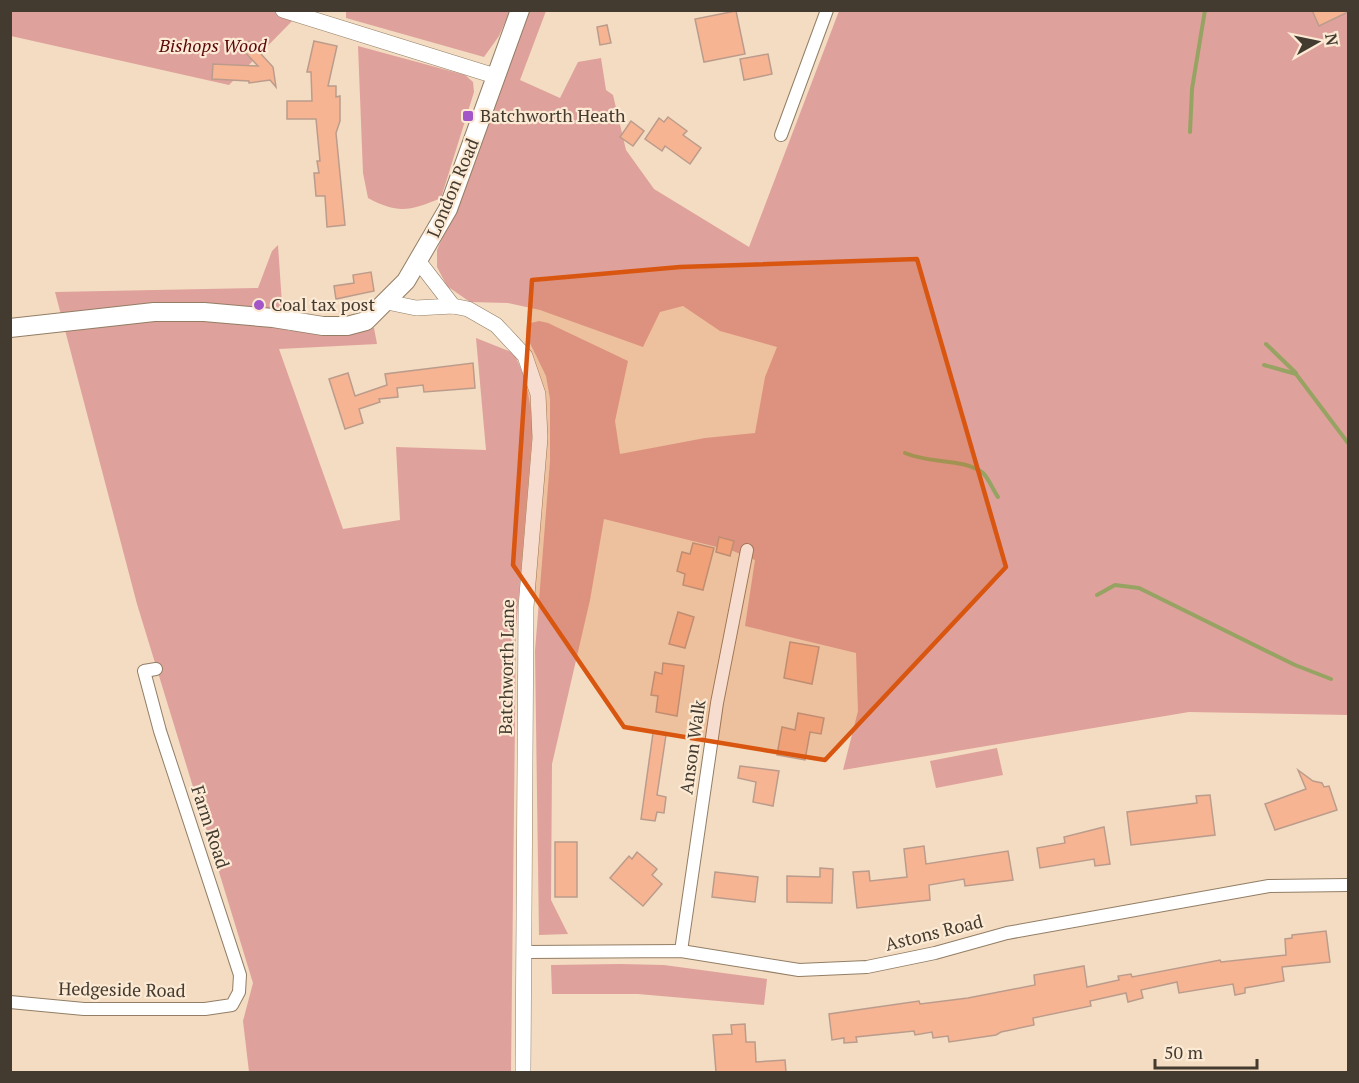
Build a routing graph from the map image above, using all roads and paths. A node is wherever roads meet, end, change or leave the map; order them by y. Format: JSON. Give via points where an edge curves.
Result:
{"nodes":[{"id":1,"x":284,"y":10,"type":"edge"},
{"id":2,"x":520,"y":10,"type":"edge"},
{"id":3,"x":827,"y":10,"type":"edge"},
{"id":4,"x":495,"y":76,"type":"junction"},
{"id":5,"x":781,"y":135,"type":"dead end"},
{"id":6,"x":419,"y":262,"type":"junction"},
{"id":7,"x":387,"y":302,"type":"junction"},
{"id":8,"x":453,"y":306,"type":"junction"},
{"id":9,"x":10,"y":328,"type":"edge"},
{"id":10,"x":747,"y":550,"type":"dead end"},
{"id":11,"x":156,"y":669,"type":"dead end"},
{"id":12,"x":1348,"y":885,"type":"edge"},
{"id":13,"x":681,"y":951,"type":"junction"},
{"id":14,"x":526,"y":952,"type":"junction"},
{"id":15,"x":10,"y":1002,"type":"edge"},
{"id":16,"x":232,"y":1005,"type":"joint"},
{"id":17,"x":523,"y":1072,"type":"edge"}],
"edges":[{"from":1,"to":4,"type":"street"},
{"from":2,"to":4,"type":"main road","name":"London Road"},
{"from":3,"to":5,"type":"street"},
{"from":4,"to":6,"type":"main road","name":"London Road","via":[[448,209]]},
{"from":6,"to":7,"type":"main road","name":"London Road"},
{"from":6,"to":8,"type":"street"},
{"from":7,"to":8,"type":"street","name":"Batchworth Lane","via":[[426,309]]},
{"from":7,"to":9,"type":"main road","name":"London Road","via":[[366,321],[347,326],[204,312],[154,312]]},
{"from":8,"to":14,"type":"street","name":"Batchworth Lane","via":[[481,316],[508,335],[525,356],[538,394],[540,438],[526,607]]},
{"from":10,"to":13,"type":"street","name":"Anson Walk","via":[[717,703]]},
{"from":11,"to":16,"type":"street","name":"Farm Road","via":[[144,671],[240,975],[239,992]]},
{"from":12,"to":13,"type":"street","name":"Astons Road","via":[[1269,886],[1006,933],[867,967],[799,970]]},
{"from":13,"to":14,"type":"street","name":"Astons Road"},
{"from":14,"to":17,"type":"street","name":"Batchworth Lane"},
{"from":15,"to":16,"type":"street","name":"Hedgeside Road","via":[[84,1009],[205,1009]]}]}
